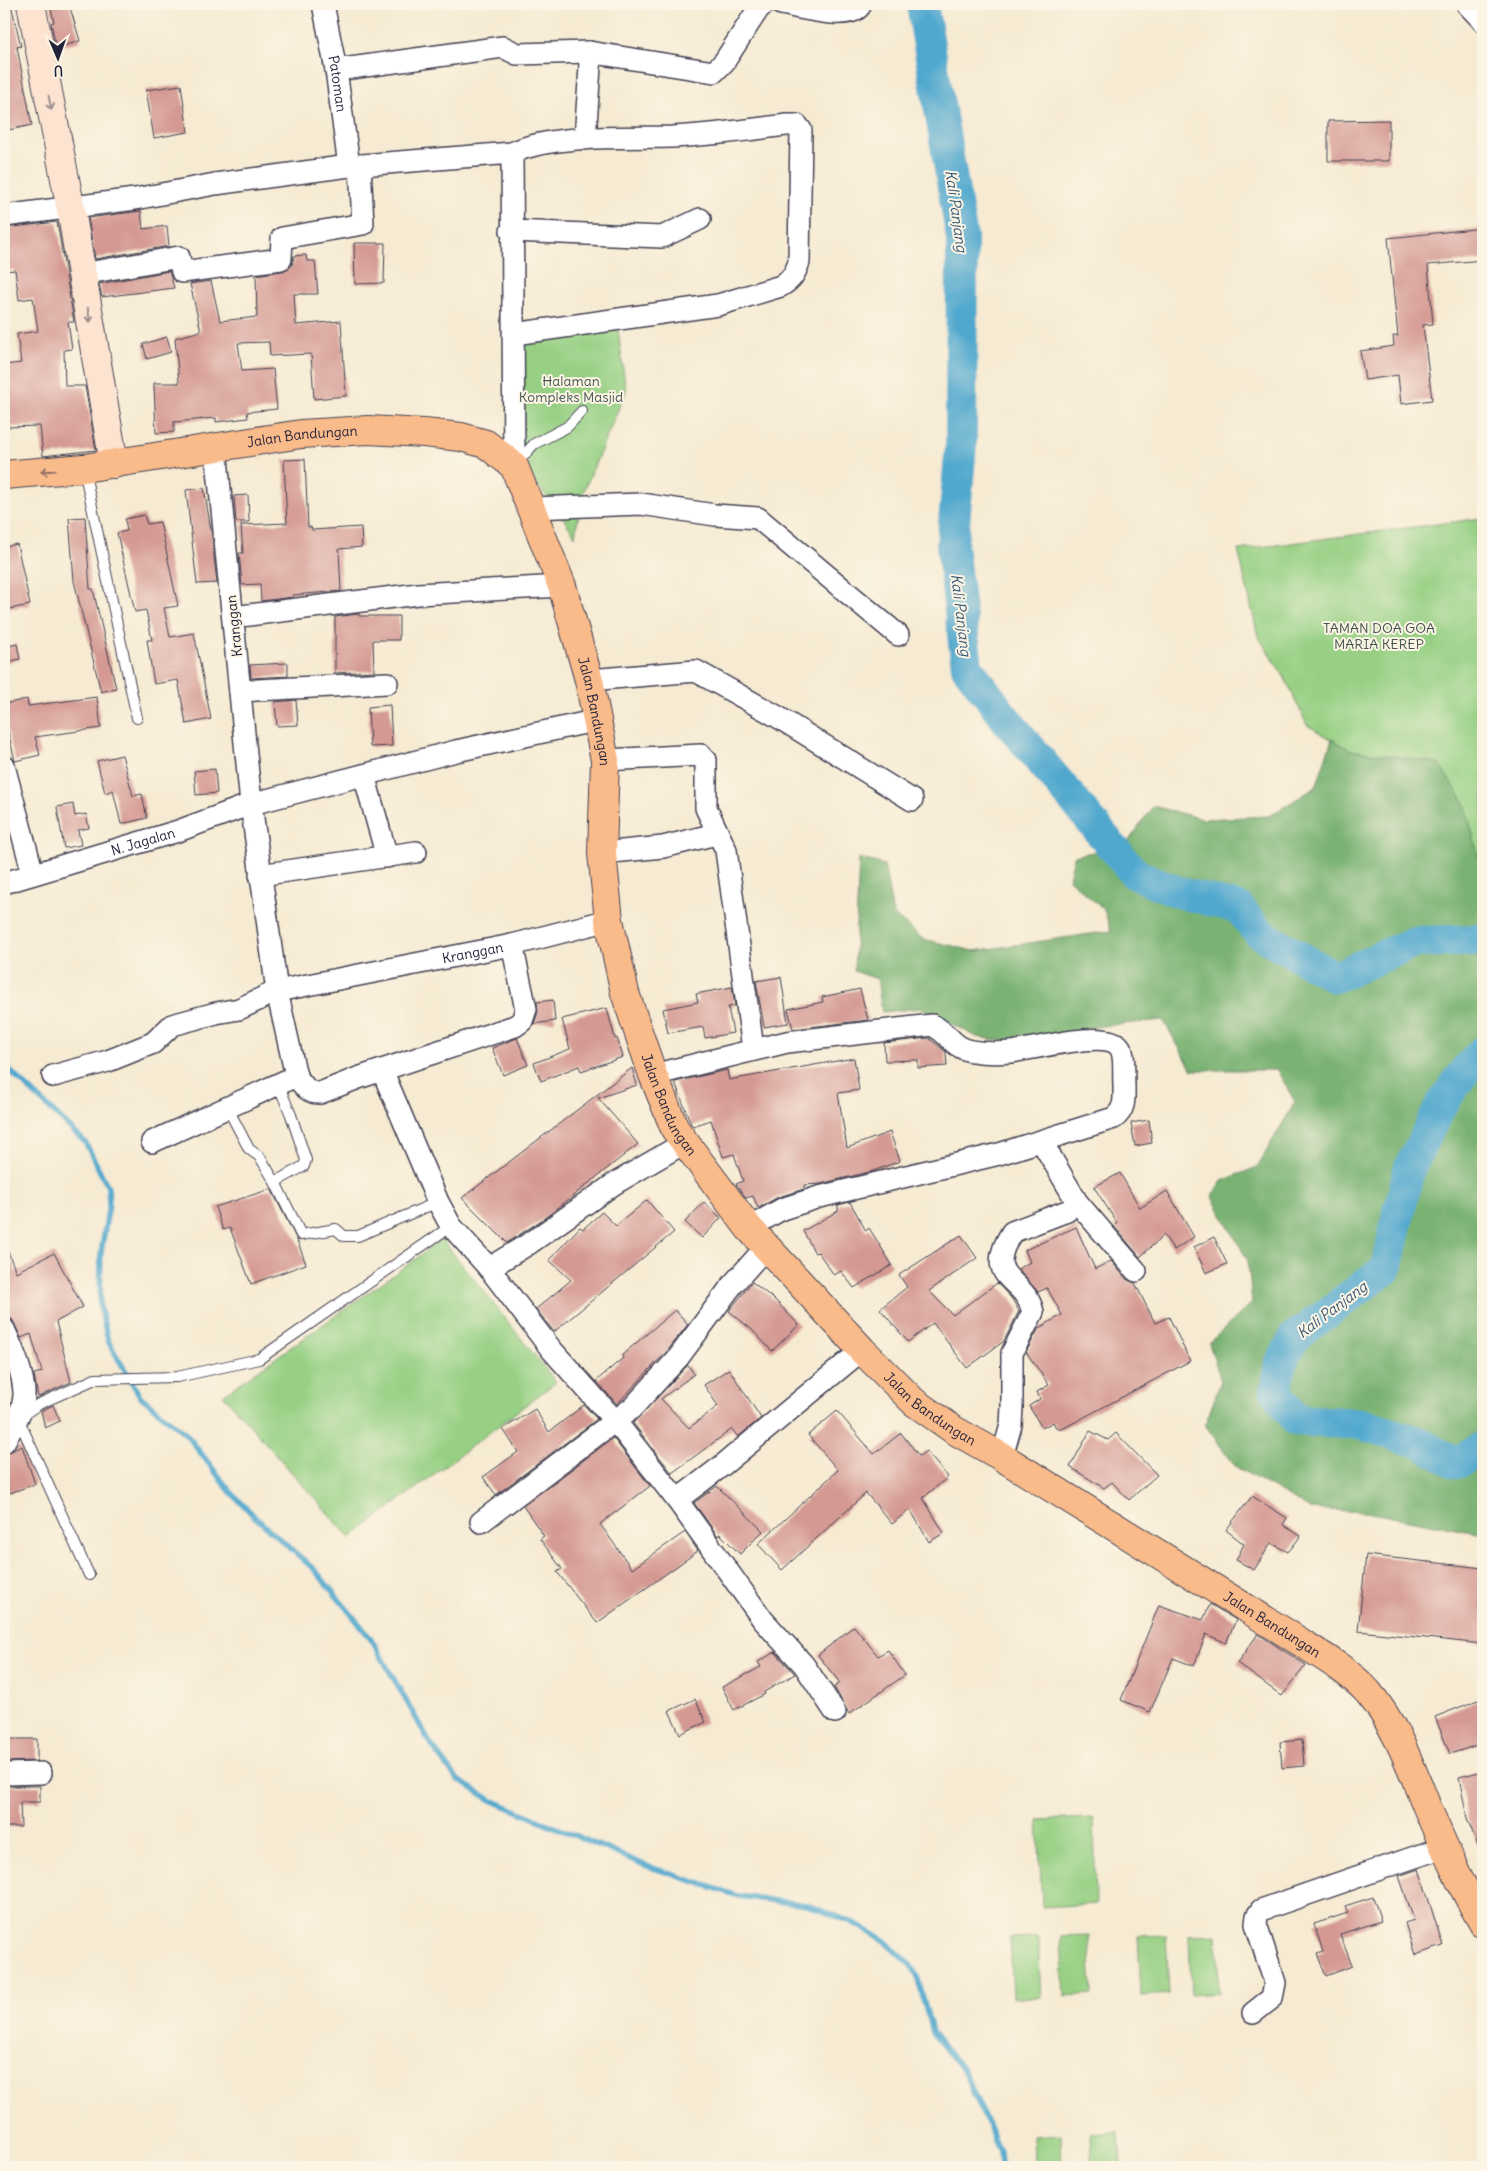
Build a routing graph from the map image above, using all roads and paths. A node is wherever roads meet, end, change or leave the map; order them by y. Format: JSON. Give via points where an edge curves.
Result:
{"nodes":[{"id":1,"x":31,"y":4,"type":"edge"},
{"id":2,"x":323,"y":4,"type":"edge"},
{"id":3,"x":765,"y":4,"type":"edge"},
{"id":4,"x":781,"y":4,"type":"edge"},
{"id":5,"x":861,"y":4,"type":"edge"},
{"id":6,"x":1467,"y":4,"type":"edge"},
{"id":7,"x":1483,"y":20,"type":"edge"},
{"id":8,"x":589,"y":52,"type":"junction"},
{"id":9,"x":336,"y":70,"type":"junction"},
{"id":10,"x":585,"y":139,"type":"junction"},
{"id":11,"x":512,"y":153,"type":"junction"},
{"id":12,"x":354,"y":165,"type":"junction"},
{"id":13,"x":71,"y":207,"type":"junction"},
{"id":14,"x":4,"y":216,"type":"edge"},
{"id":15,"x":700,"y":219,"type":"dead end"},
{"id":16,"x":512,"y":231,"type":"junction"},
{"id":17,"x":82,"y":274,"type":"junction"},
{"id":18,"x":514,"y":334,"type":"junction"},
{"id":19,"x":582,"y":411,"type":"dead end"},
{"id":20,"x":216,"y":449,"type":"junction"},
{"id":21,"x":114,"y":464,"type":"junction"},
{"id":22,"x":514,"y":466,"type":"junction"},
{"id":23,"x":84,"y":468,"type":"junction"},
{"id":24,"x":4,"y":475,"type":"edge"},
{"id":25,"x":532,"y":508,"type":"junction"},
{"id":26,"x":562,"y":586,"type":"junction"},
{"id":27,"x":234,"y":617,"type":"junction"},
{"id":28,"x":898,"y":635,"type":"dead end"},
{"id":29,"x":589,"y":680,"type":"junction"},
{"id":30,"x":387,"y":683,"type":"dead end"},
{"id":31,"x":240,"y":691,"type":"junction"},
{"id":32,"x":138,"y":718,"type":"dead end"},
{"id":33,"x":598,"y":720,"type":"junction"},
{"id":34,"x":605,"y":760,"type":"junction"},
{"id":35,"x":4,"y":766,"type":"edge"},
{"id":36,"x":364,"y":775,"type":"junction"},
{"id":37,"x":912,"y":800,"type":"dead end"},
{"id":38,"x":251,"y":804,"type":"junction"},
{"id":39,"x":716,"y":834,"type":"junction"},
{"id":40,"x":416,"y":852,"type":"dead end"},
{"id":41,"x":602,"y":853,"type":"junction"},
{"id":42,"x":387,"y":857,"type":"junction"},
{"id":43,"x":33,"y":874,"type":"junction"},
{"id":44,"x":260,"y":875,"type":"junction"},
{"id":45,"x":4,"y":883,"type":"edge"},
{"id":46,"x":609,"y":920,"type":"junction"},
{"id":47,"x":512,"y":945,"type":"junction"},
{"id":48,"x":277,"y":992,"type":"junction"},
{"id":49,"x":753,"y":1049,"type":"junction"},
{"id":50,"x":382,"y":1070,"type":"junction"},
{"id":51,"x":653,"y":1075,"type":"junction"},
{"id":52,"x":53,"y":1076,"type":"dead end"},
{"id":53,"x":286,"y":1080,"type":"junction"},
{"id":54,"x":227,"y":1107,"type":"junction"},
{"id":55,"x":152,"y":1142,"type":"dead end"},
{"id":56,"x":1042,"y":1142,"type":"junction"},
{"id":57,"x":684,"y":1143,"type":"junction"},
{"id":58,"x":275,"y":1182,"type":"junction"},
{"id":59,"x":438,"y":1202,"type":"junction"},
{"id":60,"x":1067,"y":1211,"type":"dead end"},
{"id":61,"x":451,"y":1226,"type":"junction"},
{"id":62,"x":758,"y":1237,"type":"junction"},
{"id":63,"x":489,"y":1268,"type":"junction"},
{"id":64,"x":1136,"y":1271,"type":"dead end"},
{"id":65,"x":4,"y":1329,"type":"edge"},
{"id":66,"x":862,"y":1350,"type":"junction"},
{"id":67,"x":18,"y":1418,"type":"junction"},
{"id":68,"x":616,"y":1422,"type":"junction"},
{"id":69,"x":4,"y":1442,"type":"edge"},
{"id":70,"x":1002,"y":1457,"type":"junction"},
{"id":71,"x":677,"y":1500,"type":"junction"},
{"id":72,"x":481,"y":1522,"type":"dead end"},
{"id":73,"x":89,"y":1575,"type":"dead end"},
{"id":74,"x":836,"y":1712,"type":"dead end"},
{"id":75,"x":4,"y":1774,"type":"edge"},
{"id":76,"x":41,"y":1774,"type":"dead end"},
{"id":77,"x":1444,"y":1847,"type":"junction"},
{"id":78,"x":1483,"y":1923,"type":"edge"},
{"id":79,"x":1252,"y":2013,"type":"dead end"}],
"edges":[{"from":1,"to":13,"type":"main road","one_way":true},
{"from":2,"to":9,"type":"street","name":"Patoman"},
{"from":3,"to":8,"type":"street","via":[[714,72]]},
{"from":4,"to":5,"type":"street","via":[[838,14],[850,13]]},
{"from":6,"to":7,"type":"street"},
{"from":8,"to":9,"type":"street","via":[[517,54],[503,47]]},
{"from":8,"to":10,"type":"street"},
{"from":9,"to":12,"type":"street","name":"Patoman"},
{"from":10,"to":11,"type":"street","via":[[524,147]]},
{"from":10,"to":18,"type":"street","via":[[716,135],[797,126],[801,130],[799,262],[795,275],[781,286],[718,305]]},
{"from":11,"to":12,"type":"street"},
{"from":11,"to":16,"type":"street"},
{"from":12,"to":13,"type":"street"},
{"from":12,"to":17,"type":"street","name":"Patoman","via":[[363,224],[282,238],[281,259],[182,272],[179,258]]},
{"from":13,"to":14,"type":"street"},
{"from":13,"to":17,"type":"main road"},
{"from":15,"to":16,"type":"street","via":[[662,237]]},
{"from":16,"to":18,"type":"street"},
{"from":17,"to":21,"type":"main road","one_way":true},
{"from":18,"to":22,"type":"street"},
{"from":19,"to":22,"type":"lane","via":[[567,427],[534,444]]},
{"from":20,"to":21,"type":"main road","name":"Jalan Bandungan"},
{"from":20,"to":22,"type":"main road","name":"Jalan Bandungan","via":[[302,434],[368,430],[424,432],[486,444]]},
{"from":20,"to":27,"type":"street","name":"Kranggan"},
{"from":21,"to":23,"type":"main road","name":"Jalan Bandungan"},
{"from":22,"to":25,"type":"main road","name":"Jalan Bandungan"},
{"from":23,"to":24,"type":"main road","name":"Jalan Bandungan","one_way":true},
{"from":23,"to":32,"type":"lane"},
{"from":25,"to":26,"type":"main road","name":"Jalan Bandungan"},
{"from":25,"to":28,"type":"street","via":[[641,504],[758,518]]},
{"from":26,"to":27,"type":"street","via":[[418,594]]},
{"from":26,"to":29,"type":"main road","name":"Jalan Bandungan"},
{"from":27,"to":31,"type":"street","name":"Kranggan"},
{"from":29,"to":33,"type":"main road","name":"Jalan Bandungan"},
{"from":29,"to":37,"type":"street","via":[[696,671],[778,717]]},
{"from":30,"to":31,"type":"street"},
{"from":31,"to":38,"type":"street","name":"Kranggan"},
{"from":33,"to":34,"type":"main road","name":"Jalan Bandungan"},
{"from":33,"to":36,"type":"street"},
{"from":34,"to":39,"type":"street","via":[[701,755],[706,760],[706,808]]},
{"from":34,"to":41,"type":"main road","name":"Jalan Bandungan"},
{"from":35,"to":43,"type":"street"},
{"from":36,"to":38,"type":"street"},
{"from":36,"to":42,"type":"street"},
{"from":38,"to":43,"type":"street","name":"N. Jagalan","via":[[178,831]]},
{"from":38,"to":44,"type":"street","name":"Kranggan"},
{"from":39,"to":41,"type":"street","via":[[663,847]]},
{"from":39,"to":49,"type":"street","via":[[726,850]]},
{"from":40,"to":42,"type":"street"},
{"from":41,"to":46,"type":"main road","name":"Jalan Bandungan"},
{"from":42,"to":44,"type":"street"},
{"from":43,"to":45,"type":"street","name":"N. Jagalan"},
{"from":44,"to":48,"type":"street","name":"Kranggan"},
{"from":46,"to":47,"type":"street","name":"Kranggan"},
{"from":46,"to":51,"type":"main road","name":"Jalan Bandungan","via":[[625,993]]},
{"from":47,"to":48,"type":"street","name":"Kranggan"},
{"from":47,"to":50,"type":"street","via":[[526,1009],[522,1021]]},
{"from":48,"to":52,"type":"street","name":"Kranggan","via":[[239,1009],[172,1025],[153,1043],[108,1061]]},
{"from":48,"to":53,"type":"street","name":"Kranggan"},
{"from":49,"to":51,"type":"street"},
{"from":49,"to":56,"type":"street","via":[[932,1025],[947,1034],[956,1046],[972,1051],[1010,1052],[1054,1042],[1106,1041],[1119,1046],[1124,1101],[1121,1112],[1105,1121]]},
{"from":50,"to":53,"type":"street","via":[[314,1094]]},
{"from":50,"to":59,"type":"street"},
{"from":51,"to":57,"type":"main road","name":"Jalan Bandungan"},
{"from":53,"to":54,"type":"street"},
{"from":53,"to":58,"type":"lane","via":[[291,1115],[306,1160],[304,1166]]},
{"from":54,"to":55,"type":"street"},
{"from":54,"to":58,"type":"lane","via":[[249,1149],[260,1157]]},
{"from":56,"to":62,"type":"street","via":[[782,1209]]},
{"from":56,"to":64,"type":"street","via":[[1077,1202]]},
{"from":57,"to":62,"type":"main road","name":"Jalan Bandungan"},
{"from":57,"to":63,"type":"street","via":[[614,1184]]},
{"from":58,"to":59,"type":"lane","via":[[301,1235],[336,1228],[344,1236],[358,1236]]},
{"from":59,"to":61,"type":"street"},
{"from":60,"to":70,"type":"street","via":[[1012,1232],[1001,1256],[1001,1266],[1007,1277],[1031,1304],[1033,1312],[1012,1353],[1011,1424]]},
{"from":61,"to":63,"type":"street"},
{"from":61,"to":67,"type":"lane","via":[[259,1359],[177,1377],[95,1379],[39,1404]]},
{"from":62,"to":66,"type":"main road","name":"Jalan Bandungan"},
{"from":62,"to":68,"type":"street","via":[[728,1290],[678,1358]]},
{"from":63,"to":68,"type":"street","via":[[552,1349]]},
{"from":65,"to":67,"type":"street","via":[[25,1393]]},
{"from":66,"to":70,"type":"main road","name":"Jalan Bandungan","via":[[914,1402],[954,1430]]},
{"from":66,"to":71,"type":"street"},
{"from":67,"to":69,"type":"street"},
{"from":67,"to":73,"type":"lane"},
{"from":68,"to":71,"type":"street"},
{"from":68,"to":72,"type":"street"},
{"from":70,"to":77,"type":"main road","name":"Jalan Bandungan","via":[[1315,1652],[1367,1692],[1394,1731]]},
{"from":71,"to":74,"type":"street","via":[[763,1620],[804,1665]]},
{"from":75,"to":76,"type":"street"},
{"from":77,"to":78,"type":"main road","name":"Jalan Bandungan"},
{"from":77,"to":79,"type":"street","via":[[1261,1910],[1256,1924],[1275,1983],[1272,1998]]}]}
